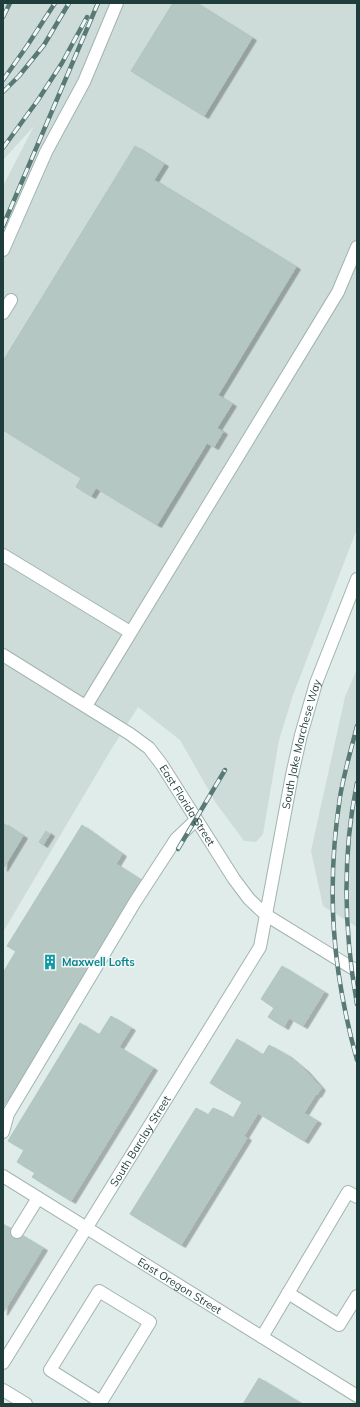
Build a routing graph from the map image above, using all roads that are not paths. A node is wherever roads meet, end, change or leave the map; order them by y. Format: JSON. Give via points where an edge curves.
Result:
{"nodes":[{"id":1,"x":117,"y":3,"type":"edge"},
{"id":2,"x":357,"y":247,"type":"edge"},
{"id":3,"x":3,"y":250,"type":"edge"},
{"id":4,"x":11,"y":300,"type":"dead end"},
{"id":5,"x":3,"y":313,"type":"edge"},
{"id":6,"x":3,"y":555,"type":"edge"},
{"id":7,"x":357,"y":579,"type":"edge"},
{"id":8,"x":130,"y":632,"type":"junction"},
{"id":9,"x":3,"y":655,"type":"edge"},
{"id":10,"x":86,"y":706,"type":"junction"},
{"id":11,"x":196,"y":820,"type":"junction"},
{"id":12,"x":266,"y":915,"type":"junction"},
{"id":13,"x":357,"y":971,"type":"edge"},
{"id":14,"x":3,"y":1132,"type":"edge"},
{"id":15,"x":3,"y":1176,"type":"edge"},
{"id":16,"x":357,"y":1197,"type":"edge"},
{"id":17,"x":38,"y":1198,"type":"junction"},
{"id":18,"x":87,"y":1228,"type":"junction"},
{"id":19,"x":17,"y":1232,"type":"dead end"},
{"id":20,"x":288,"y":1293,"type":"junction"},
{"id":21,"x":357,"y":1296,"type":"edge"},
{"id":22,"x":262,"y":1337,"type":"junction"},
{"id":23,"x":3,"y":1363,"type":"edge"},
{"id":24,"x":3,"y":1390,"type":"edge"},
{"id":25,"x":357,"y":1396,"type":"edge"},
{"id":26,"x":100,"y":1403,"type":"edge"},
{"id":27,"x":26,"y":1404,"type":"edge"}],
"edges":[{"from":1,"to":3,"type":"street","via":[[84,82],[46,152]]},
{"from":2,"to":8,"type":"street","via":[[338,292]]},
{"from":4,"to":5,"type":"street"},
{"from":6,"to":8,"type":"street"},
{"from":7,"to":12,"type":"street","name":"South Jake Marchese Way","via":[[316,683],[301,736]]},
{"from":8,"to":10,"type":"street"},
{"from":9,"to":10,"type":"street","name":"East Florida Street"},
{"from":10,"to":11,"type":"street","name":"East Florida Street","via":[[149,748]]},
{"from":11,"to":12,"type":"street","name":"East Florida Street","via":[[234,878]]},
{"from":11,"to":14,"type":"street","via":[[176,839],[135,902],[8,1114]]},
{"from":12,"to":13,"type":"street","name":"East Florida Street"},
{"from":12,"to":18,"type":"street","name":"South Barclay Street","via":[[260,947]]},
{"from":15,"to":17,"type":"street","name":"East Oregon Street"},
{"from":16,"to":20,"type":"street","via":[[348,1192]]},
{"from":17,"to":18,"type":"street","name":"East Oregon Street"},
{"from":17,"to":19,"type":"street"},
{"from":18,"to":22,"type":"street","name":"East Oregon Street"},
{"from":18,"to":23,"type":"street","name":"South Barclay Street"},
{"from":20,"to":21,"type":"street","via":[[339,1325]]},
{"from":20,"to":22,"type":"street"},
{"from":22,"to":25,"type":"street","name":"East Oregon Street"},
{"from":24,"to":27,"type":"street"},
{"from":26,"to":26,"type":"street","via":[[150,1322],[99,1291],[50,1370]]}]}
